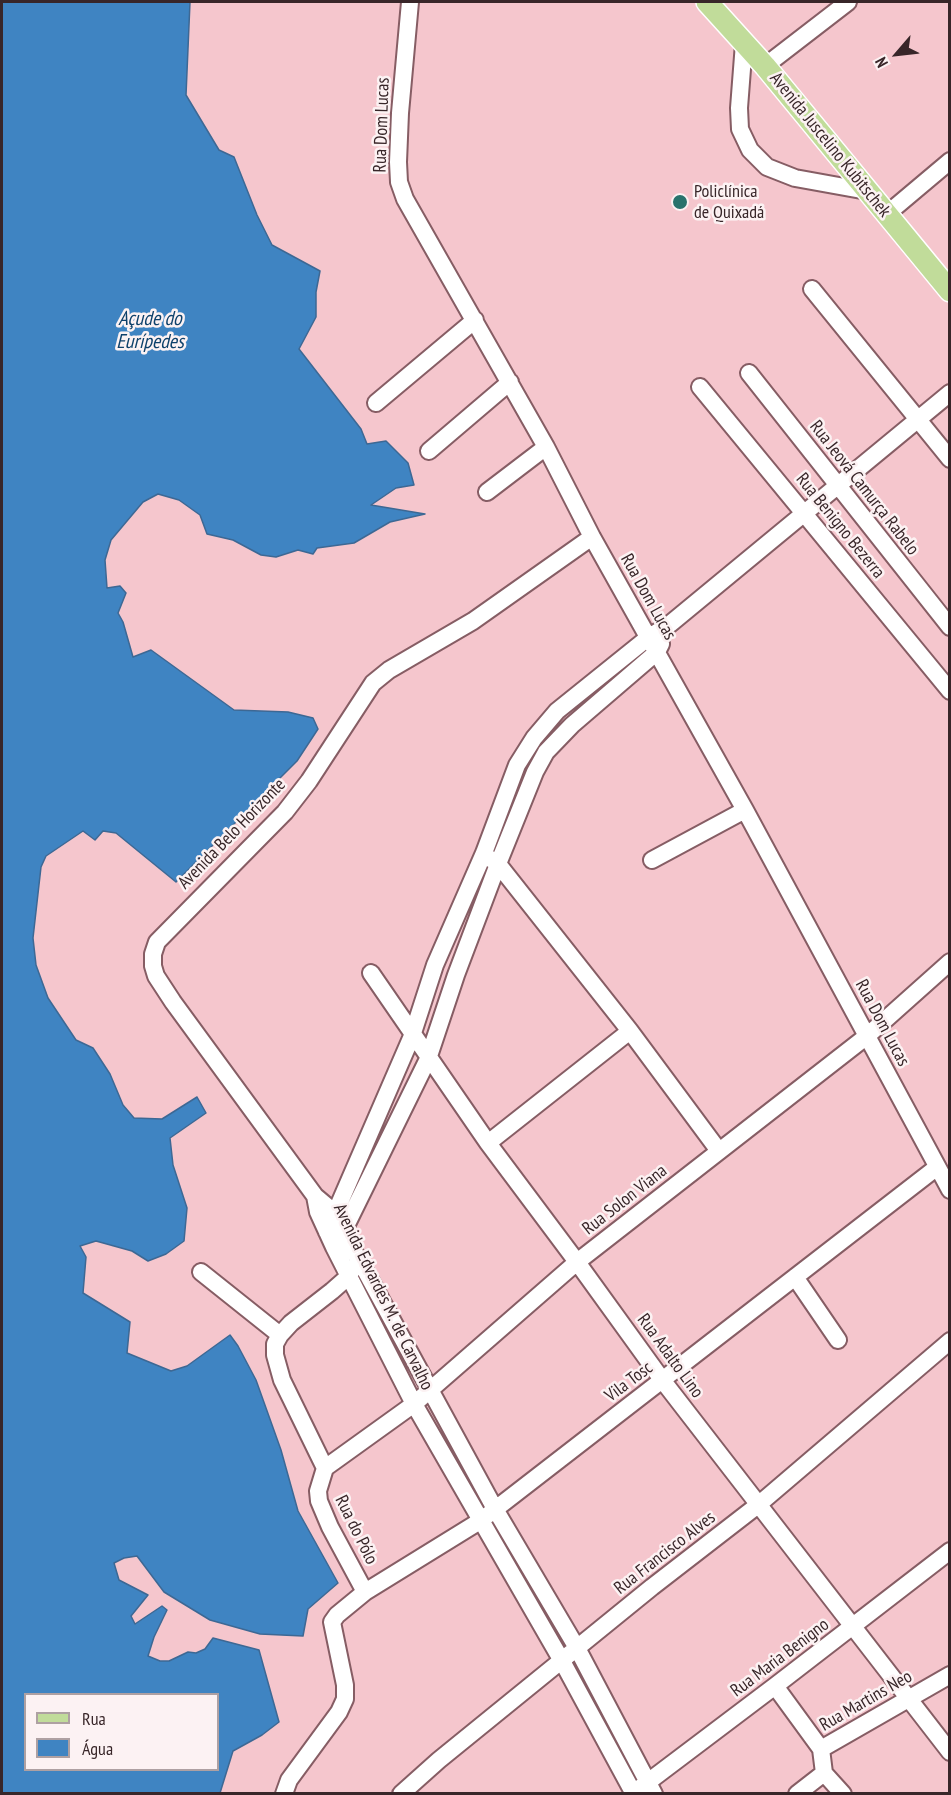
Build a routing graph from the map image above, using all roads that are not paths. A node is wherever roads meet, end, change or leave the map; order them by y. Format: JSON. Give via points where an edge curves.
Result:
{"nodes":[{"id":1,"x":410,"y":2,"type":"edge"},
{"id":2,"x":707,"y":2,"type":"edge"},
{"id":3,"x":848,"y":2,"type":"edge"},
{"id":4,"x":744,"y":43,"type":"junction"},
{"id":5,"x":765,"y":66,"type":"junction"},
{"id":6,"x":950,"y":161,"type":"edge"},
{"id":7,"x":867,"y":191,"type":"junction"},
{"id":8,"x":886,"y":214,"type":"junction"},
{"id":9,"x":812,"y":289,"type":"dead end"},
{"id":10,"x":950,"y":291,"type":"edge"},
{"id":11,"x":475,"y":320,"type":"junction"},
{"id":12,"x":749,"y":373,"type":"dead end"},
{"id":13,"x":510,"y":382,"type":"junction"},
{"id":14,"x":700,"y":387,"type":"dead end"},
{"id":15,"x":950,"y":393,"type":"edge"},
{"id":16,"x":376,"y":402,"type":"dead end"},
{"id":17,"x":916,"y":419,"type":"junction"},
{"id":18,"x":546,"y":447,"type":"junction"},
{"id":19,"x":429,"y":451,"type":"dead end"},
{"id":20,"x":950,"y":459,"type":"edge"},
{"id":21,"x":838,"y":487,"type":"junction"},
{"id":22,"x":487,"y":492,"type":"dead end"},
{"id":23,"x":804,"y":514,"type":"junction"},
{"id":24,"x":592,"y":537,"type":"junction"},
{"id":25,"x":950,"y":627,"type":"edge"},
{"id":26,"x":653,"y":644,"type":"junction"},
{"id":27,"x":950,"y":691,"type":"edge"},
{"id":28,"x":534,"y":738,"type":"junction"},
{"id":29,"x":546,"y":752,"type":"junction"},
{"id":30,"x":745,"y":810,"type":"junction"},
{"id":31,"x":491,"y":859,"type":"junction"},
{"id":32,"x":652,"y":860,"type":"dead end"},
{"id":33,"x":435,"y":965,"type":"junction"},
{"id":34,"x":947,"y":969,"type":"edge"},
{"id":35,"x":371,"y":973,"type":"dead end"},
{"id":36,"x":456,"y":975,"type":"junction"},
{"id":37,"x":630,"y":1030,"type":"junction"},
{"id":38,"x":412,"y":1036,"type":"junction"},
{"id":39,"x":867,"y":1036,"type":"junction"},
{"id":40,"x":428,"y":1059,"type":"junction"},
{"id":41,"x":488,"y":1143,"type":"junction"},
{"id":42,"x":719,"y":1151,"type":"junction"},
{"id":43,"x":936,"y":1168,"type":"junction"},
{"id":44,"x":950,"y":1190,"type":"edge"},
{"id":45,"x":315,"y":1196,"type":"joint"},
{"id":46,"x":334,"y":1227,"type":"junction"},
{"id":47,"x":359,"y":1260,"type":"junction"},
{"id":48,"x":577,"y":1262,"type":"junction"},
{"id":49,"x":201,"y":1272,"type":"dead end"},
{"id":50,"x":349,"y":1276,"type":"junction"},
{"id":51,"x":795,"y":1277,"type":"junction"},
{"id":52,"x":280,"y":1335,"type":"junction"},
{"id":53,"x":838,"y":1340,"type":"dead end"},
{"id":54,"x":950,"y":1341,"type":"edge"},
{"id":55,"x":663,"y":1381,"type":"junction"},
{"id":56,"x":430,"y":1390,"type":"junction"},
{"id":57,"x":414,"y":1404,"type":"junction"},
{"id":58,"x":325,"y":1468,"type":"junction"},
{"id":59,"x":758,"y":1505,"type":"junction"},
{"id":60,"x":495,"y":1509,"type":"junction"},
{"id":61,"x":480,"y":1521,"type":"junction"},
{"id":62,"x":950,"y":1551,"type":"edge"},
{"id":63,"x":365,"y":1592,"type":"junction"},
{"id":64,"x":852,"y":1628,"type":"junction"},
{"id":65,"x":577,"y":1648,"type":"junction"},
{"id":66,"x":562,"y":1661,"type":"junction"},
{"id":67,"x":950,"y":1675,"type":"edge"},
{"id":68,"x":775,"y":1686,"type":"junction"},
{"id":69,"x":909,"y":1698,"type":"junction"},
{"id":70,"x":820,"y":1749,"type":"junction"},
{"id":71,"x":950,"y":1752,"type":"edge"},
{"id":72,"x":824,"y":1773,"type":"junction"},
{"id":73,"x":651,"y":1787,"type":"edge"},
{"id":74,"x":633,"y":1793,"type":"edge"},
{"id":75,"x":284,"y":1794,"type":"edge"},
{"id":76,"x":401,"y":1794,"type":"edge"},
{"id":77,"x":797,"y":1794,"type":"edge"},
{"id":78,"x":843,"y":1794,"type":"edge"}],
"edges":[{"from":1,"to":11,"type":"street","name":"Rua Dom Lucas","via":[[400,113],[399,182]]},
{"from":2,"to":4,"type":"main road","name":"Avenida Juscelino Kubitschek"},
{"from":3,"to":5,"type":"street"},
{"from":4,"to":5,"type":"main road","name":"Avenida Juscelino Kubitschek"},
{"from":4,"to":7,"type":"street","via":[[740,129],[750,150],[767,167],[795,178]]},
{"from":5,"to":7,"type":"main road","name":"Avenida Juscelino Kubitschek"},
{"from":6,"to":8,"type":"street"},
{"from":7,"to":8,"type":"main road","name":"Avenida Juscelino Kubitschek"},
{"from":8,"to":10,"type":"main road","name":"Avenida Juscelino Kubitschek"},
{"from":9,"to":17,"type":"street"},
{"from":11,"to":13,"type":"street","name":"Rua Dom Lucas"},
{"from":11,"to":16,"type":"street"},
{"from":12,"to":21,"type":"street","name":"Rua Jeová Camurça Rabelo"},
{"from":13,"to":18,"type":"street","name":"Rua Dom Lucas"},
{"from":13,"to":19,"type":"street"},
{"from":14,"to":23,"type":"street","name":"Rua Benigno Bezerra"},
{"from":15,"to":17,"type":"street"},
{"from":17,"to":20,"type":"street"},
{"from":17,"to":21,"type":"street"},
{"from":18,"to":22,"type":"street"},
{"from":18,"to":24,"type":"street","name":"Rua Dom Lucas"},
{"from":21,"to":23,"type":"street"},
{"from":21,"to":25,"type":"street","name":"Rua Jeová Camurça Rabelo"},
{"from":23,"to":26,"type":"street","via":[[670,624]]},
{"from":23,"to":27,"type":"street","name":"Rua Benigno Bezerra"},
{"from":24,"to":26,"type":"street","name":"Rua Dom Lucas"},
{"from":24,"to":45,"type":"street","name":"Avenida Belo Horizonte","via":[[473,621],[373,683],[285,812],[157,942],[153,954],[156,976]]},
{"from":26,"to":28,"type":"street","via":[[557,711]]},
{"from":26,"to":29,"type":"street"},
{"from":26,"to":30,"type":"street","name":"Rua Dom Lucas"},
{"from":28,"to":29,"type":"street"},
{"from":28,"to":31,"type":"street","via":[[516,765]]},
{"from":29,"to":31,"type":"street"},
{"from":30,"to":32,"type":"street"},
{"from":30,"to":39,"type":"street","name":"Rua Dom Lucas"},
{"from":31,"to":33,"type":"street"},
{"from":31,"to":36,"type":"street"},
{"from":31,"to":37,"type":"street"},
{"from":33,"to":36,"type":"street"},
{"from":33,"to":38,"type":"street"},
{"from":34,"to":39,"type":"street","name":"Rua Solon Viana"},
{"from":35,"to":38,"type":"street","name":"Rua Adalto Lino"},
{"from":36,"to":40,"type":"street"},
{"from":37,"to":41,"type":"street"},
{"from":37,"to":42,"type":"street"},
{"from":38,"to":40,"type":"street","name":"Rua Adalto Lino"},
{"from":38,"to":46,"type":"street","via":[[339,1199]]},
{"from":39,"to":42,"type":"street","name":"Rua Solon Viana"},
{"from":39,"to":43,"type":"street","name":"Rua Dom Lucas"},
{"from":40,"to":41,"type":"street","name":"Rua Adalto Lino"},
{"from":40,"to":46,"type":"street"},
{"from":41,"to":48,"type":"street","name":"Rua Adalto Lino"},
{"from":42,"to":48,"type":"street","name":"Rua Solon Viana"},
{"from":43,"to":44,"type":"street","name":"Rua Dom Lucas"},
{"from":43,"to":51,"type":"street","name":"Vila Tosc"},
{"from":45,"to":46,"type":"street","name":"Avenida Edvardes M. de Carvalho","via":[[328,1207]]},
{"from":46,"to":47,"type":"street","name":"Avenida Edvardes M. de Carvalho"},
{"from":46,"to":50,"type":"street","name":"Avenida Edvardes M. de Carvalho","via":[[334,1247]]},
{"from":47,"to":50,"type":"street"},
{"from":47,"to":56,"type":"street","name":"Avenida Edvardes M. de Carvalho"},
{"from":48,"to":55,"type":"street","name":"Rua Adalto Lino"},
{"from":48,"to":56,"type":"street","name":"Rua Solon Viana"},
{"from":49,"to":52,"type":"street"},
{"from":50,"to":52,"type":"street"},
{"from":50,"to":57,"type":"street","name":"Avenida Edvardes M. de Carvalho"},
{"from":51,"to":53,"type":"street"},
{"from":51,"to":55,"type":"street","name":"Vila Tosc"},
{"from":52,"to":58,"type":"street","via":[[275,1344],[277,1366]]},
{"from":54,"to":59,"type":"street","name":"Rua Francisco Alves"},
{"from":55,"to":59,"type":"street","name":"Rua Adalto Lino"},
{"from":55,"to":60,"type":"street","name":"Vila Tosc"},
{"from":56,"to":57,"type":"street","name":"Rua Solon Viana"},
{"from":56,"to":60,"type":"street","name":"Avenida Edvardes M. de Carvalho"},
{"from":57,"to":58,"type":"street","name":"Rua Solon Viana"},
{"from":57,"to":61,"type":"street","name":"Avenida Edvardes M. de Carvalho"},
{"from":58,"to":63,"type":"street","name":"Rua do Pólo","via":[[319,1501]]},
{"from":59,"to":64,"type":"street","name":"Rua Adalto Lino"},
{"from":59,"to":65,"type":"street","name":"Rua Francisco Alves"},
{"from":60,"to":61,"type":"street","name":"Vila Tosc"},
{"from":60,"to":65,"type":"street","name":"Avenida Edvardes M. de Carvalho"},
{"from":61,"to":63,"type":"street","name":"Vila Tosc"},
{"from":61,"to":66,"type":"street","name":"Avenida Edvardes M. de Carvalho"},
{"from":62,"to":64,"type":"street","name":"Rua Maria Benigno"},
{"from":63,"to":75,"type":"street","name":"Rua do Pólo","via":[[332,1622],[345,1699],[289,1780]]},
{"from":64,"to":68,"type":"street","name":"Rua Maria Benigno"},
{"from":64,"to":69,"type":"street","name":"Rua Adalto Lino"},
{"from":65,"to":66,"type":"street","name":"Rua Francisco Alves"},
{"from":65,"to":73,"type":"street","name":"Avenida Edvardes M. de Carvalho"},
{"from":66,"to":74,"type":"street","name":"Avenida Edvardes M. de Carvalho"},
{"from":66,"to":76,"type":"street","name":"Rua Francisco Alves"},
{"from":67,"to":69,"type":"street","name":"Rua Martins Neo"},
{"from":68,"to":70,"type":"street"},
{"from":68,"to":73,"type":"street","name":"Rua Maria Benigno"},
{"from":69,"to":70,"type":"street","name":"Rua Martins Neo"},
{"from":69,"to":71,"type":"street","name":"Rua Adalto Lino"},
{"from":70,"to":72,"type":"street","name":"Rua Martins Neo"},
{"from":72,"to":77,"type":"street"},
{"from":72,"to":78,"type":"street"},
{"from":73,"to":74,"type":"street","name":"Rua Maria Benigno"}]}
